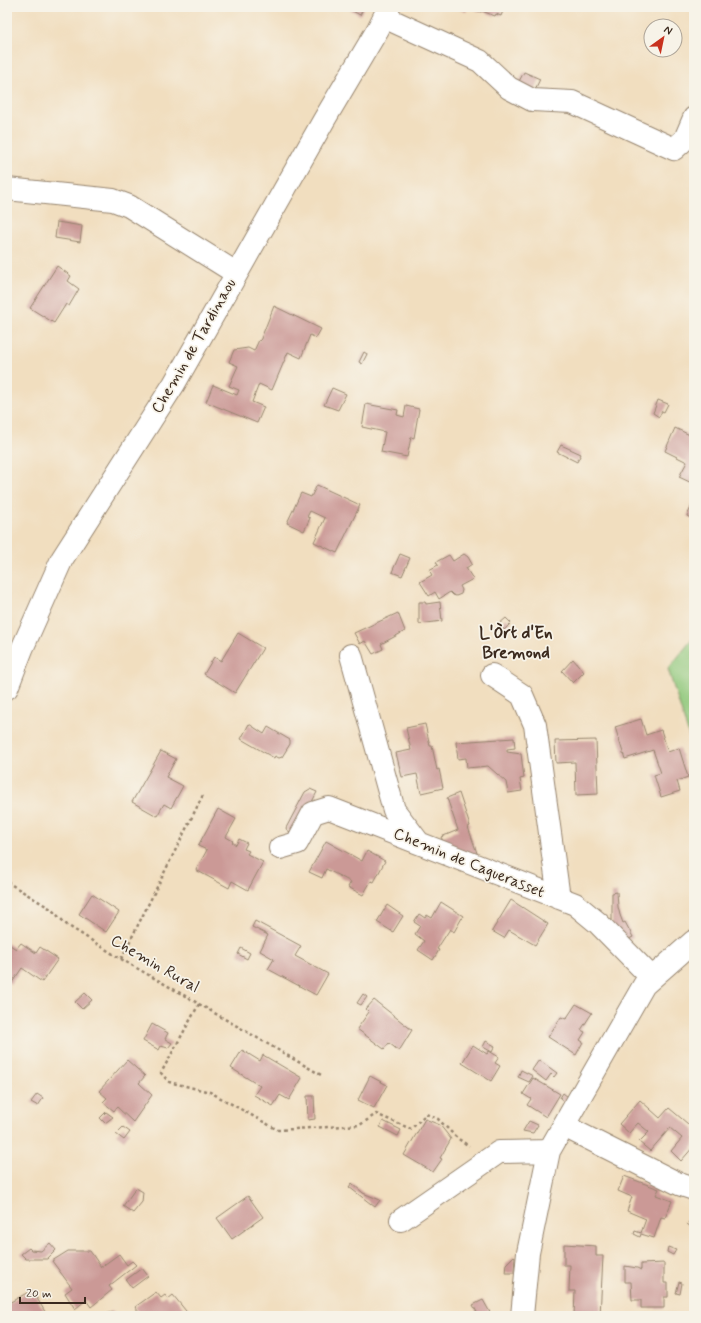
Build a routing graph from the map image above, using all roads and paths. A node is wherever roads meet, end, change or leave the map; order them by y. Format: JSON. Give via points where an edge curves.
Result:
{"nodes":[{"id":1,"x":386,"y":12,"type":"edge"},
{"id":2,"x":694,"y":118,"type":"edge"},
{"id":3,"x":7,"y":189,"type":"edge"},
{"id":4,"x":236,"y":273,"type":"junction"},
{"id":5,"x":351,"y":655,"type":"dead end"},
{"id":6,"x":492,"y":675,"type":"dead end"},
{"id":7,"x":7,"y":688,"type":"edge"},
{"id":8,"x":204,"y":793,"type":"dead end"},
{"id":9,"x":419,"y":843,"type":"junction"},
{"id":10,"x":280,"y":848,"type":"dead end"},
{"id":11,"x":7,"y":882,"type":"edge"},
{"id":12,"x":559,"y":898,"type":"junction"},
{"id":13,"x":694,"y":941,"type":"edge"},
{"id":14,"x":121,"y":959,"type":"junction"},
{"id":15,"x":652,"y":978,"type":"junction"},
{"id":16,"x":199,"y":1004,"type":"junction"},
{"id":17,"x":321,"y":1075,"type":"dead end"},
{"id":18,"x":564,"y":1126,"type":"junction"},
{"id":19,"x":471,"y":1148,"type":"dead end"},
{"id":20,"x":549,"y":1151,"type":"junction"},
{"id":21,"x":694,"y":1189,"type":"edge"},
{"id":22,"x":401,"y":1220,"type":"dead end"},
{"id":23,"x":522,"y":1316,"type":"edge"}],
"edges":[{"from":1,"to":2,"type":"street","via":[[480,61],[509,88],[532,100],[572,102],[674,149],[685,139]]},
{"from":1,"to":4,"type":"street","name":"Chemin de Tardinaou"},
{"from":3,"to":4,"type":"street","via":[[113,200],[129,206]]},
{"from":4,"to":7,"type":"street","name":"Chemin de Tardinaou","via":[[174,384],[62,559]]},
{"from":5,"to":9,"type":"street","via":[[394,810]]},
{"from":6,"to":12,"type":"street","via":[[522,696],[535,725]]},
{"from":8,"to":14,"type":"path"},
{"from":9,"to":10,"type":"street","name":"Chemin de Caguerasset","via":[[329,808],[313,813],[297,843]]},
{"from":9,"to":12,"type":"street","name":"Chemin de Caguerasset"},
{"from":11,"to":14,"type":"path","name":"Chemin Rural","via":[[51,909],[67,926]]},
{"from":12,"to":15,"type":"street","name":"Chemin de Caguerasset","via":[[575,904],[598,923]]},
{"from":13,"to":15,"type":"street"},
{"from":14,"to":16,"type":"path","name":"Chemin Rural"},
{"from":15,"to":18,"type":"street","via":[[644,985]]},
{"from":16,"to":17,"type":"path"},
{"from":16,"to":19,"type":"path","name":"Chemin Rural","via":[[161,1073],[169,1082],[210,1092],[278,1130],[360,1125],[376,1114],[411,1129],[426,1114],[438,1119]]},
{"from":18,"to":20,"type":"street"},
{"from":18,"to":21,"type":"street","via":[[679,1184]]},
{"from":20,"to":22,"type":"street","via":[[499,1152]]},
{"from":20,"to":23,"type":"street","via":[[528,1253]]}]}
